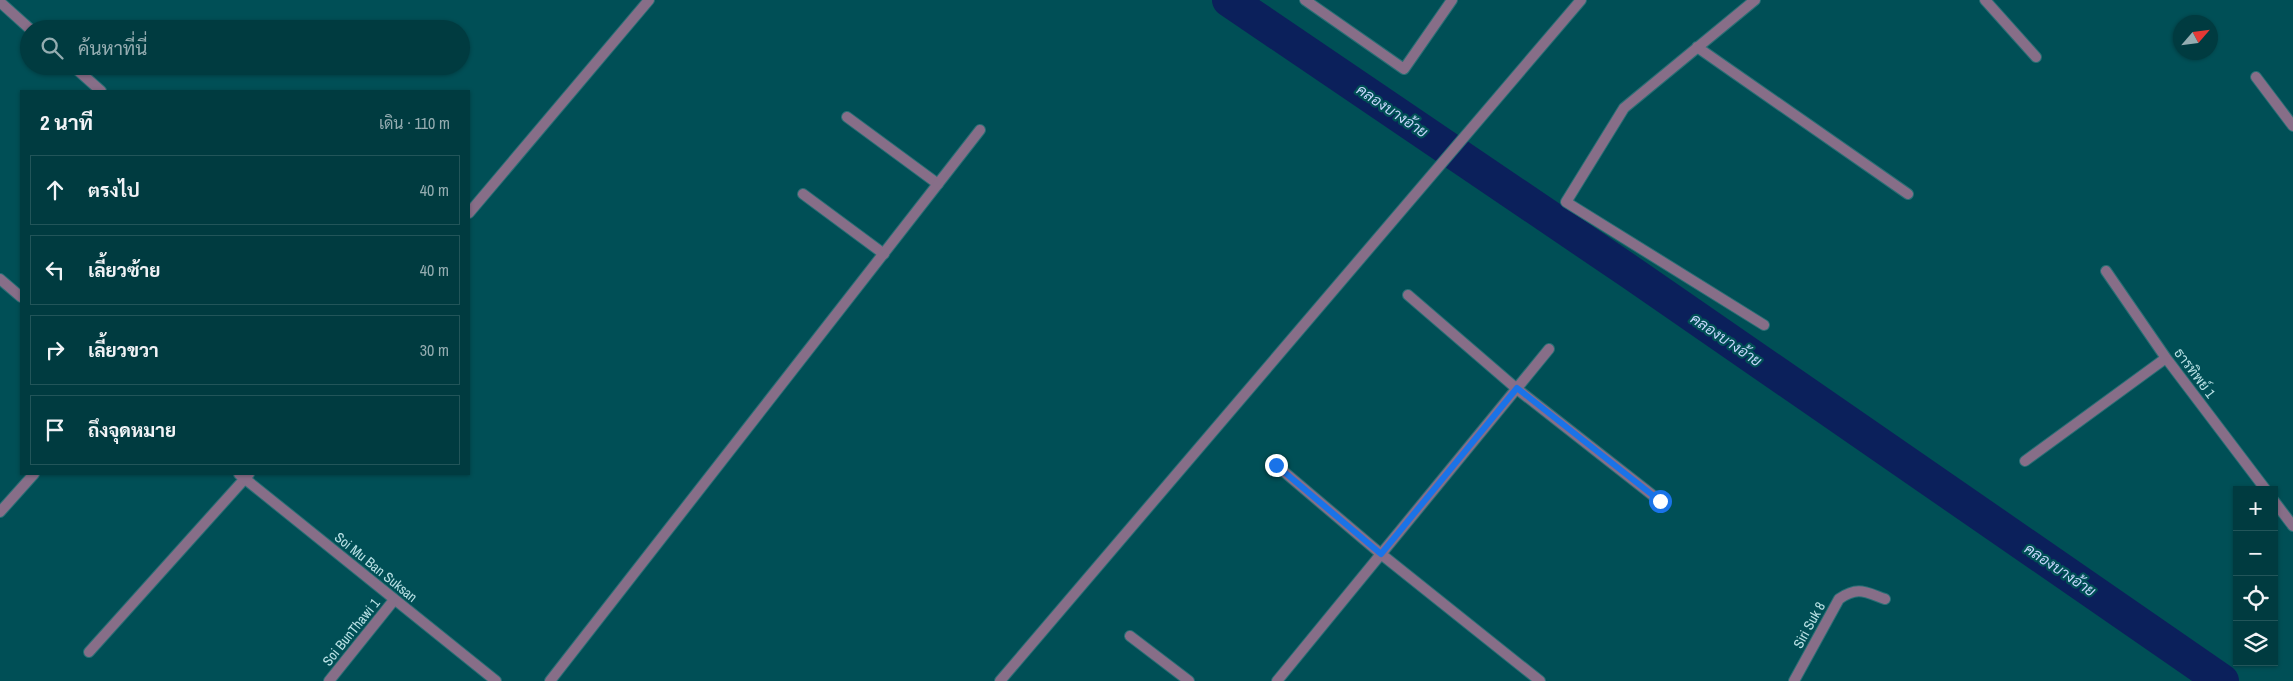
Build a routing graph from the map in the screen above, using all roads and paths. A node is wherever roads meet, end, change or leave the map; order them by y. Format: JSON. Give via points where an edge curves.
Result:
{"nodes":[{"id":1,"x":649,"y":0,"type":"edge"},
{"id":2,"x":1305,"y":0,"type":"edge"},
{"id":3,"x":1452,"y":0,"type":"edge"},
{"id":4,"x":1581,"y":0,"type":"edge"},
{"id":5,"x":1755,"y":0,"type":"edge"},
{"id":6,"x":1984,"y":0,"type":"edge"},
{"id":7,"x":0,"y":2,"type":"edge"},
{"id":8,"x":20,"y":20,"type":"edge"},
{"id":9,"x":1697,"y":47,"type":"junction"},
{"id":10,"x":2036,"y":57,"type":"dead end"},
{"id":11,"x":83,"y":75,"type":"edge"},
{"id":12,"x":2256,"y":77,"type":"dead end"},
{"id":13,"x":100,"y":90,"type":"edge"},
{"id":14,"x":847,"y":116,"type":"dead end"},
{"id":15,"x":2293,"y":126,"type":"edge"},
{"id":16,"x":980,"y":130,"type":"dead end"},
{"id":17,"x":938,"y":184,"type":"junction"},
{"id":18,"x":803,"y":194,"type":"dead end"},
{"id":19,"x":1908,"y":194,"type":"dead end"},
{"id":20,"x":470,"y":212,"type":"edge"},
{"id":21,"x":884,"y":254,"type":"junction"},
{"id":22,"x":2106,"y":271,"type":"dead end"},
{"id":23,"x":0,"y":279,"type":"edge"},
{"id":24,"x":1408,"y":295,"type":"dead end"},
{"id":25,"x":20,"y":296,"type":"edge"},
{"id":26,"x":1764,"y":325,"type":"dead end"},
{"id":27,"x":1549,"y":349,"type":"dead end"},
{"id":28,"x":2166,"y":358,"type":"junction"},
{"id":29,"x":1517,"y":388,"type":"junction"},
{"id":30,"x":2025,"y":461,"type":"dead end"},
{"id":31,"x":1276,"y":465,"type":"dead end"},
{"id":32,"x":33,"y":475,"type":"edge"},
{"id":33,"x":244,"y":475,"type":"edge"},
{"id":34,"x":2263,"y":486,"type":"edge"},
{"id":35,"x":1660,"y":501,"type":"dead end"},
{"id":36,"x":2278,"y":506,"type":"edge"},
{"id":37,"x":0,"y":512,"type":"edge"},
{"id":38,"x":2293,"y":526,"type":"edge"},
{"id":39,"x":1381,"y":554,"type":"junction"},
{"id":40,"x":1885,"y":599,"type":"dead end"},
{"id":41,"x":394,"y":600,"type":"junction"},
{"id":42,"x":1130,"y":636,"type":"dead end"},
{"id":43,"x":90,"y":652,"type":"dead end"},
{"id":44,"x":329,"y":681,"type":"edge"},
{"id":45,"x":496,"y":681,"type":"edge"},
{"id":46,"x":550,"y":681,"type":"edge"},
{"id":47,"x":1000,"y":681,"type":"edge"},
{"id":48,"x":1189,"y":681,"type":"edge"},
{"id":49,"x":1277,"y":681,"type":"edge"},
{"id":50,"x":1540,"y":681,"type":"edge"},
{"id":51,"x":1794,"y":681,"type":"edge"}],
"edges":[{"from":1,"to":20,"type":"street"},
{"from":2,"to":3,"type":"street","via":[[1404,69]]},
{"from":4,"to":47,"type":"street"},
{"from":5,"to":9,"type":"street"},
{"from":6,"to":10,"type":"street"},
{"from":7,"to":8,"type":"street"},
{"from":9,"to":19,"type":"street"},
{"from":9,"to":26,"type":"street","via":[[1624,108],[1566,202]]},
{"from":11,"to":13,"type":"street"},
{"from":12,"to":15,"type":"street"},
{"from":14,"to":17,"type":"street"},
{"from":16,"to":17,"type":"street"},
{"from":17,"to":21,"type":"street"},
{"from":18,"to":21,"type":"street"},
{"from":21,"to":46,"type":"street"},
{"from":22,"to":28,"type":"street","name":"ธารทิพย์ 1"},
{"from":23,"to":25,"type":"street"},
{"from":24,"to":29,"type":"street"},
{"from":27,"to":29,"type":"street"},
{"from":28,"to":30,"type":"street"},
{"from":28,"to":34,"type":"street","name":"ธารทิพย์ 1"},
{"from":29,"to":35,"type":"street"},
{"from":29,"to":39,"type":"street"},
{"from":31,"to":39,"type":"street"},
{"from":32,"to":37,"type":"street"},
{"from":33,"to":41,"type":"street","name":"Soi Mu Ban Suksan"},
{"from":33,"to":43,"type":"street"},
{"from":36,"to":38,"type":"street"},
{"from":39,"to":49,"type":"street"},
{"from":39,"to":50,"type":"street"},
{"from":40,"to":51,"type":"street","name":"Siri Suk 8","via":[[1858,590],[1839,599]]},
{"from":41,"to":44,"type":"street","name":"Soi BunThawi 1"},
{"from":41,"to":45,"type":"street","name":"Soi Mu Ban Suksan"},
{"from":42,"to":48,"type":"street"}]}
